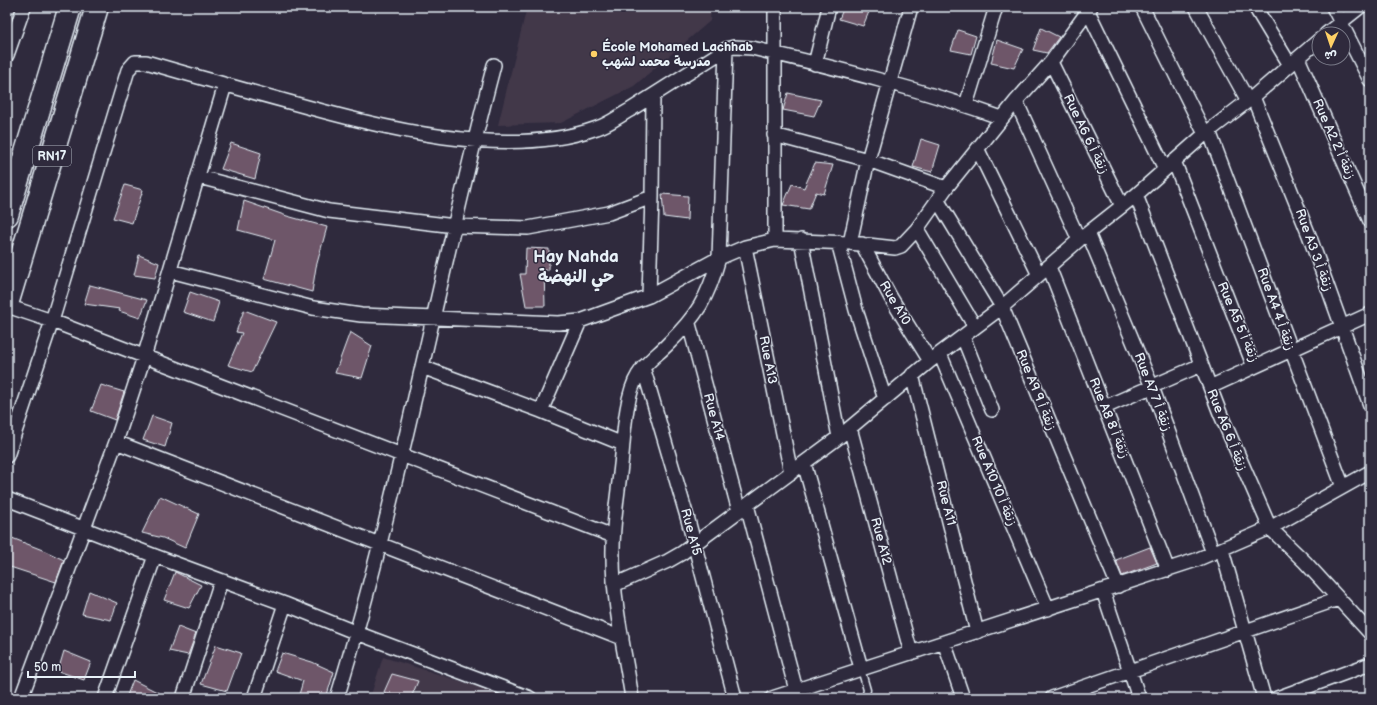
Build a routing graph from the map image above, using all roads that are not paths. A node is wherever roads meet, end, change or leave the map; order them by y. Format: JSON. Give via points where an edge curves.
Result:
{"nodes":[{"id":1,"x":24,"y":7,"type":"edge"},
{"id":2,"x":70,"y":7,"type":"edge"},
{"id":3,"x":97,"y":7,"type":"edge"},
{"id":4,"x":775,"y":7,"type":"edge"},
{"id":5,"x":829,"y":7,"type":"edge"},
{"id":6,"x":911,"y":7,"type":"edge"},
{"id":7,"x":996,"y":7,"type":"edge"},
{"id":8,"x":1142,"y":7,"type":"edge"},
{"id":9,"x":1196,"y":7,"type":"edge"},
{"id":10,"x":1255,"y":7,"type":"edge"},
{"id":11,"x":1333,"y":7,"type":"edge"},
{"id":12,"x":1360,"y":7,"type":"edge"},
{"id":13,"x":1089,"y":9,"type":"edge"},
{"id":14,"x":1340,"y":21,"type":"junction"},
{"id":15,"x":1335,"y":26,"type":"edge"},
{"id":16,"x":1311,"y":47,"type":"edge"},
{"id":17,"x":726,"y":49,"type":"junction"},
{"id":18,"x":775,"y":53,"type":"junction"},
{"id":19,"x":7,"y":55,"type":"edge"},
{"id":20,"x":1051,"y":62,"type":"junction"},
{"id":21,"x":1294,"y":62,"type":"junction"},
{"id":22,"x":815,"y":64,"type":"junction"},
{"id":23,"x":494,"y":65,"type":"dead end"},
{"id":24,"x":1370,"y":80,"type":"edge"},
{"id":25,"x":890,"y":84,"type":"junction"},
{"id":26,"x":225,"y":85,"type":"junction"},
{"id":27,"x":653,"y":96,"type":"junction"},
{"id":28,"x":1251,"y":99,"type":"junction"},
{"id":29,"x":1016,"y":101,"type":"junction"},
{"id":30,"x":966,"y":105,"type":"junction"},
{"id":31,"x":1002,"y":118,"type":"junction"},
{"id":32,"x":1207,"y":133,"type":"junction"},
{"id":33,"x":774,"y":135,"type":"junction"},
{"id":34,"x":474,"y":140,"type":"junction"},
{"id":35,"x":978,"y":150,"type":"junction"},
{"id":36,"x":868,"y":160,"type":"junction"},
{"id":37,"x":1169,"y":165,"type":"junction"},
{"id":38,"x":199,"y":177,"type":"junction"},
{"id":39,"x":946,"y":188,"type":"junction"},
{"id":40,"x":1136,"y":195,"type":"junction"},
{"id":41,"x":652,"y":197,"type":"junction"},
{"id":42,"x":938,"y":201,"type":"junction"},
{"id":43,"x":1122,"y":206,"type":"junction"},
{"id":44,"x":7,"y":215,"type":"edge"},
{"id":45,"x":1370,"y":221,"type":"edge"},
{"id":46,"x":455,"y":226,"type":"junction"},
{"id":47,"x":917,"y":229,"type":"junction"},
{"id":48,"x":1084,"y":236,"type":"junction"},
{"id":49,"x":775,"y":240,"type":"junction"},
{"id":50,"x":801,"y":240,"type":"junction"},
{"id":51,"x":850,"y":243,"type":"junction"},
{"id":52,"x":745,"y":247,"type":"junction"},
{"id":53,"x":719,"y":258,"type":"junction"},
{"id":54,"x":170,"y":270,"type":"junction"},
{"id":55,"x":1044,"y":271,"type":"junction"},
{"id":56,"x":649,"y":296,"type":"junction"},
{"id":57,"x":7,"y":305,"type":"edge"},
{"id":58,"x":1002,"y":306,"type":"junction"},
{"id":59,"x":1370,"y":314,"type":"edge"},
{"id":60,"x":433,"y":319,"type":"junction"},
{"id":61,"x":52,"y":321,"type":"junction"},
{"id":62,"x":580,"y":321,"type":"junction"},
{"id":63,"x":689,"y":324,"type":"junction"},
{"id":64,"x":975,"y":327,"type":"junction"},
{"id":65,"x":1342,"y":327,"type":"junction"},
{"id":66,"x":963,"y":337,"type":"junction"},
{"id":67,"x":1291,"y":350,"type":"junction"},
{"id":68,"x":144,"y":356,"type":"junction"},
{"id":69,"x":935,"y":357,"type":"junction"},
{"id":70,"x":1201,"y":365,"type":"junction"},
{"id":71,"x":422,"y":367,"type":"junction"},
{"id":72,"x":643,"y":367,"type":"junction"},
{"id":73,"x":1254,"y":367,"type":"junction"},
{"id":74,"x":912,"y":376,"type":"junction"},
{"id":75,"x":1152,"y":387,"type":"junction"},
{"id":76,"x":1210,"y":387,"type":"junction"},
{"id":77,"x":885,"y":399,"type":"junction"},
{"id":78,"x":1370,"y":405,"type":"edge"},
{"id":79,"x":1105,"y":407,"type":"junction"},
{"id":80,"x":992,"y":410,"type":"dead end"},
{"id":81,"x":541,"y":411,"type":"junction"},
{"id":82,"x":850,"y":428,"type":"junction"},
{"id":83,"x":839,"y":437,"type":"junction"},
{"id":84,"x":116,"y":442,"type":"junction"},
{"id":85,"x":623,"y":444,"type":"junction"},
{"id":86,"x":7,"y":456,"type":"edge"},
{"id":87,"x":400,"y":456,"type":"junction"},
{"id":88,"x":804,"y":463,"type":"junction"},
{"id":89,"x":1370,"y":472,"type":"edge"},
{"id":90,"x":791,"y":473,"type":"junction"},
{"id":91,"x":1343,"y":487,"type":"junction"},
{"id":92,"x":7,"y":499,"type":"edge"},
{"id":93,"x":743,"y":508,"type":"junction"},
{"id":94,"x":1270,"y":528,"type":"junction"},
{"id":95,"x":84,"y":530,"type":"junction"},
{"id":96,"x":613,"y":536,"type":"junction"},
{"id":97,"x":380,"y":544,"type":"junction"},
{"id":98,"x":695,"y":544,"type":"junction"},
{"id":99,"x":1218,"y":552,"type":"junction"},
{"id":100,"x":155,"y":556,"type":"junction"},
{"id":101,"x":1168,"y":570,"type":"junction"},
{"id":102,"x":221,"y":581,"type":"junction"},
{"id":103,"x":614,"y":585,"type":"junction"},
{"id":104,"x":1118,"y":586,"type":"junction"},
{"id":105,"x":1103,"y":591,"type":"junction"},
{"id":106,"x":1338,"y":599,"type":"junction"},
{"id":107,"x":286,"y":604,"type":"junction"},
{"id":108,"x":1048,"y":609,"type":"junction"},
{"id":109,"x":978,"y":632,"type":"junction"},
{"id":110,"x":1246,"y":632,"type":"junction"},
{"id":111,"x":357,"y":633,"type":"junction"},
{"id":112,"x":1370,"y":633,"type":"edge"},
{"id":113,"x":622,"y":638,"type":"junction"},
{"id":114,"x":944,"y":642,"type":"junction"},
{"id":115,"x":911,"y":653,"type":"junction"},
{"id":116,"x":1370,"y":664,"type":"edge"},
{"id":117,"x":861,"y":668,"type":"junction"},
{"id":118,"x":1130,"y":672,"type":"junction"},
{"id":119,"x":1092,"y":685,"type":"junction"},
{"id":120,"x":796,"y":690,"type":"junction"},
{"id":121,"x":21,"y":698,"type":"edge"},
{"id":122,"x":105,"y":698,"type":"edge"},
{"id":123,"x":183,"y":698,"type":"edge"},
{"id":124,"x":254,"y":698,"type":"edge"},
{"id":125,"x":337,"y":698,"type":"edge"},
{"id":126,"x":530,"y":698,"type":"edge"},
{"id":127,"x":632,"y":698,"type":"edge"},
{"id":128,"x":735,"y":698,"type":"edge"},
{"id":129,"x":772,"y":698,"type":"edge"},
{"id":130,"x":865,"y":698,"type":"edge"},
{"id":131,"x":963,"y":698,"type":"edge"},
{"id":132,"x":1052,"y":698,"type":"edge"},
{"id":133,"x":1081,"y":698,"type":"edge"},
{"id":134,"x":1139,"y":698,"type":"edge"},
{"id":135,"x":1264,"y":698,"type":"edge"},
{"id":136,"x":1277,"y":698,"type":"edge"}],
"edges":[{"from":1,"to":19,"type":"street"},
{"from":2,"to":44,"type":"highway","number":"RN17"},
{"from":3,"to":57,"type":"highway","number":"RN17"},
{"from":4,"to":18,"type":"street"},
{"from":5,"to":22,"type":"street"},
{"from":6,"to":25,"type":"street"},
{"from":7,"to":30,"type":"street"},
{"from":8,"to":32,"type":"street","name":"Rue A4 زنقة أ 4"},
{"from":9,"to":28,"type":"street","name":"Rue A3 زنقة أ 3"},
{"from":10,"to":21,"type":"street","name":"Rue A2 زنقة أ 2"},
{"from":11,"to":14,"type":"street"},
{"from":12,"to":14,"type":"street"},
{"from":13,"to":20,"type":"street"},
{"from":13,"to":37,"type":"street","name":"Rue A5 زنقة أ 5"},
{"from":14,"to":15,"type":"street"},
{"from":14,"to":24,"type":"street"},
{"from":16,"to":21,"type":"street"},
{"from":17,"to":18,"type":"street","via":[[752,48]]},
{"from":17,"to":27,"type":"street"},
{"from":17,"to":53,"type":"street"},
{"from":18,"to":22,"type":"street"},
{"from":18,"to":33,"type":"street"},
{"from":20,"to":29,"type":"street"},
{"from":20,"to":43,"type":"street","name":"Rue A6 زنقة أ 6"},
{"from":21,"to":28,"type":"street"},
{"from":21,"to":45,"type":"street","name":"Rue A2 زنقة أ 2"},
{"from":22,"to":25,"type":"street"},
{"from":23,"to":34,"type":"street"},
{"from":25,"to":30,"type":"street"},
{"from":25,"to":36,"type":"street"},
{"from":26,"to":34,"type":"street","via":[[382,126]]},
{"from":26,"to":38,"type":"street"},
{"from":26,"to":61,"type":"street","via":[[146,62],[135,62],[128,70]]},
{"from":27,"to":34,"type":"street","via":[[599,128],[580,133],[559,138],[515,142]]},
{"from":27,"to":41,"type":"street"},
{"from":28,"to":32,"type":"street"},
{"from":28,"to":65,"type":"street","name":"Rue A3 زنقة أ 3","via":[[1309,235]]},
{"from":29,"to":31,"type":"street"},
{"from":29,"to":48,"type":"street","name":"Rue A7 زنقة أ 7"},
{"from":30,"to":31,"type":"street"},
{"from":31,"to":35,"type":"street"},
{"from":32,"to":37,"type":"street"},
{"from":32,"to":67,"type":"street","name":"Rue A4 زنقة أ 4"},
{"from":33,"to":36,"type":"street"},
{"from":33,"to":49,"type":"street"},
{"from":34,"to":46,"type":"street"},
{"from":35,"to":39,"type":"street"},
{"from":35,"to":55,"type":"street","name":"Rue A8 زنقة أ 8"},
{"from":36,"to":39,"type":"street"},
{"from":36,"to":51,"type":"street"},
{"from":37,"to":40,"type":"street"},
{"from":37,"to":73,"type":"street","name":"Rue A5 زنقة أ 5"},
{"from":38,"to":46,"type":"street","via":[[329,211]]},
{"from":38,"to":54,"type":"street"},
{"from":39,"to":42,"type":"street"},
{"from":40,"to":43,"type":"street"},
{"from":40,"to":70,"type":"street","name":"Rue A6 زنقة أ 6"},
{"from":41,"to":46,"type":"street","via":[[609,213],[528,228]]},
{"from":41,"to":56,"type":"street"},
{"from":42,"to":47,"type":"street"},
{"from":42,"to":58,"type":"street","name":"Rue A9 زنقة أ 9"},
{"from":43,"to":48,"type":"street"},
{"from":46,"to":60,"type":"street"},
{"from":47,"to":51,"type":"street","via":[[896,248]]},
{"from":47,"to":64,"type":"street"},
{"from":48,"to":55,"type":"street"},
{"from":48,"to":75,"type":"street","name":"Rue A7 زنقة أ 7"},
{"from":49,"to":50,"type":"street"},
{"from":49,"to":52,"type":"street"},
{"from":50,"to":51,"type":"street"},
{"from":50,"to":83,"type":"street"},
{"from":51,"to":69,"type":"street","name":"Rue A10"},
{"from":51,"to":77,"type":"street","via":[[856,310]]},
{"from":52,"to":53,"type":"street"},
{"from":52,"to":90,"type":"street","name":"Rue A13"},
{"from":53,"to":56,"type":"street"},
{"from":53,"to":63,"type":"street","via":[[707,295]]},
{"from":54,"to":60,"type":"street","via":[[313,308],[361,315]]},
{"from":54,"to":68,"type":"street"},
{"from":55,"to":58,"type":"street"},
{"from":55,"to":79,"type":"street","name":"Rue A8 زنقة أ 8"},
{"from":56,"to":62,"type":"street"},
{"from":57,"to":61,"type":"street"},
{"from":58,"to":64,"type":"street"},
{"from":58,"to":104,"type":"street","name":"Rue A9 زنقة أ 9"},
{"from":59,"to":65,"type":"street","name":"Rue A5 زنقة أ 5"},
{"from":60,"to":62,"type":"street","via":[[539,323]]},
{"from":60,"to":71,"type":"street"},
{"from":61,"to":68,"type":"street"},
{"from":61,"to":86,"type":"street"},
{"from":62,"to":81,"type":"street"},
{"from":63,"to":72,"type":"street"},
{"from":63,"to":93,"type":"street","name":"Rue A14"},
{"from":64,"to":66,"type":"street"},
{"from":65,"to":67,"type":"street","name":"Rue A5 زنقة أ 5"},
{"from":65,"to":78,"type":"street","name":"Rue A3 زنقة أ 3"},
{"from":66,"to":69,"type":"street"},
{"from":66,"to":80,"type":"street"},
{"from":67,"to":73,"type":"street","name":"Rue A5 زنقة أ 5"},
{"from":67,"to":91,"type":"street","name":"Rue A4 زنقة أ 4"},
{"from":68,"to":84,"type":"street"},
{"from":68,"to":87,"type":"street"},
{"from":69,"to":74,"type":"street"},
{"from":69,"to":108,"type":"street","name":"Rue A10 زنقة أ 10"},
{"from":70,"to":75,"type":"street"},
{"from":70,"to":76,"type":"street","name":"Rue A6 زنقة أ 6"},
{"from":71,"to":81,"type":"street"},
{"from":71,"to":87,"type":"street"},
{"from":72,"to":85,"type":"street","via":[[633,385]]},
{"from":72,"to":98,"type":"street","name":"Rue A15"},
{"from":73,"to":76,"type":"street"},
{"from":74,"to":77,"type":"street"},
{"from":74,"to":109,"type":"street","name":"Rue A11"},
{"from":75,"to":79,"type":"street"},
{"from":75,"to":99,"type":"street","name":"Rue A7 زنقة أ 7"},
{"from":76,"to":94,"type":"street","name":"Rue A6 زنقة أ 6"},
{"from":77,"to":82,"type":"street"},
{"from":79,"to":101,"type":"street","name":"Rue A8 زنقة أ 8"},
{"from":81,"to":85,"type":"street"},
{"from":82,"to":83,"type":"street"},
{"from":82,"to":115,"type":"street","name":"Rue A12"},
{"from":83,"to":88,"type":"street"},
{"from":84,"to":95,"type":"street"},
{"from":84,"to":97,"type":"street"},
{"from":85,"to":96,"type":"street"},
{"from":87,"to":96,"type":"street"},
{"from":87,"to":97,"type":"street"},
{"from":88,"to":90,"type":"street"},
{"from":88,"to":117,"type":"street"},
{"from":89,"to":91,"type":"street"},
{"from":90,"to":93,"type":"street"},
{"from":91,"to":94,"type":"street"},
{"from":92,"to":95,"type":"street"},
{"from":93,"to":98,"type":"street"},
{"from":93,"to":120,"type":"street","name":"Rue A14"},
{"from":94,"to":99,"type":"street"},
{"from":94,"to":106,"type":"street","name":"Rue A6 زنقة أ 6","via":[[1306,562]]},
{"from":95,"to":100,"type":"street"},
{"from":95,"to":121,"type":"street"},
{"from":96,"to":103,"type":"street"},
{"from":97,"to":111,"type":"street"},
{"from":97,"to":113,"type":"street"},
{"from":98,"to":103,"type":"street","via":[[668,561]]},
{"from":98,"to":128,"type":"street","name":"Rue A15"},
{"from":99,"to":101,"type":"street"},
{"from":99,"to":110,"type":"street","name":"Rue A7 زنقة أ 7"},
{"from":100,"to":102,"type":"street"},
{"from":100,"to":122,"type":"street"},
{"from":101,"to":104,"type":"street"},
{"from":102,"to":107,"type":"street"},
{"from":102,"to":123,"type":"street"},
{"from":103,"to":113,"type":"street"},
{"from":104,"to":105,"type":"street"},
{"from":105,"to":108,"type":"street"},
{"from":105,"to":118,"type":"street"},
{"from":106,"to":110,"type":"street"},
{"from":106,"to":112,"type":"street","name":"Rue A6 زنقة أ 6"},
{"from":107,"to":111,"type":"street"},
{"from":107,"to":124,"type":"street"},
{"from":108,"to":109,"type":"street"},
{"from":109,"to":114,"type":"street"},
{"from":110,"to":118,"type":"street"},
{"from":110,"to":135,"type":"street","name":"Rue A7 زنقة أ 7"},
{"from":111,"to":125,"type":"street"},
{"from":111,"to":126,"type":"street"},
{"from":113,"to":127,"type":"street"},
{"from":114,"to":115,"type":"street"},
{"from":114,"to":131,"type":"street"},
{"from":115,"to":117,"type":"street"},
{"from":116,"to":136,"type":"street"},
{"from":117,"to":120,"type":"street"},
{"from":117,"to":130,"type":"lane","via":[[867,690]]},
{"from":118,"to":119,"type":"street"},
{"from":118,"to":134,"type":"street"},
{"from":119,"to":132,"type":"street"},
{"from":119,"to":133,"type":"lane"},
{"from":120,"to":129,"type":"street"}]}
